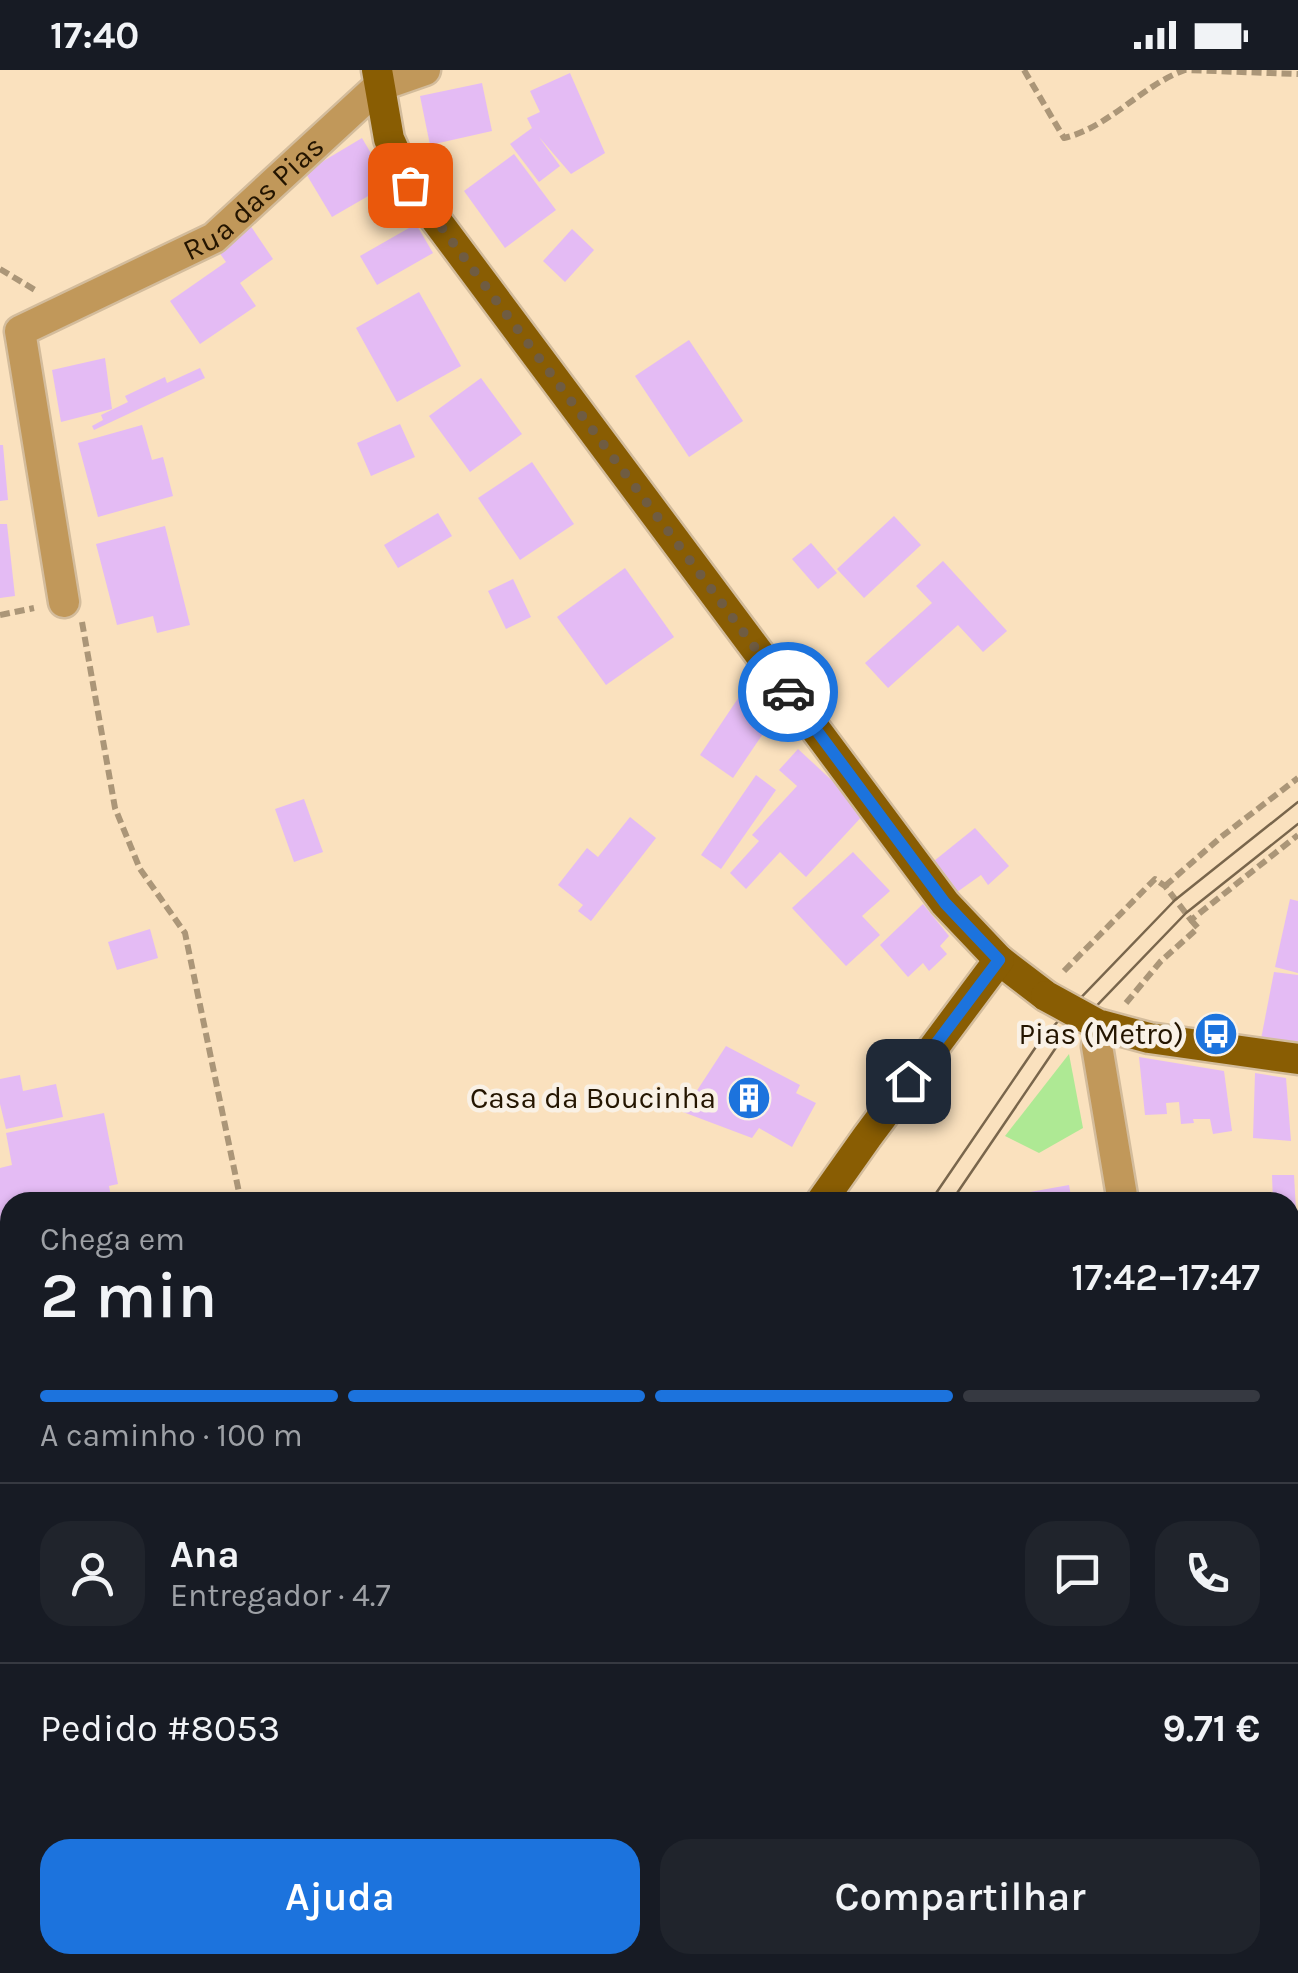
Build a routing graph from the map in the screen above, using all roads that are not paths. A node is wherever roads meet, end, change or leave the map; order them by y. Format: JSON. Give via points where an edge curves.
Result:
{"nodes":[{"id":1,"x":425,"y":70,"type":"edge"},
{"id":2,"x":378,"y":78,"type":"edge"},
{"id":3,"x":64,"y":602,"type":"road end"},
{"id":4,"x":999,"y":960,"type":"junction"},
{"id":5,"x":1100,"y":1026,"type":"junction"},
{"id":6,"x":1298,"y":1059,"type":"edge"},
{"id":7,"x":828,"y":1192,"type":"edge"},
{"id":8,"x":1121,"y":1192,"type":"edge"}],
"edges":[{"from":1,"to":2,"type":"street","name":"Rua das Pias"},
{"from":2,"to":3,"type":"street","name":"Rua das Pias","via":[[214,238],[20,330]]},
{"from":2,"to":4,"type":"main road","via":[[389,139],[410,185],[945,903]]},
{"from":4,"to":5,"type":"main road","bridge":true},
{"from":4,"to":7,"type":"main road"},
{"from":5,"to":6,"type":"main road"},
{"from":5,"to":8,"type":"street","via":[[1097,1046]]}]}
